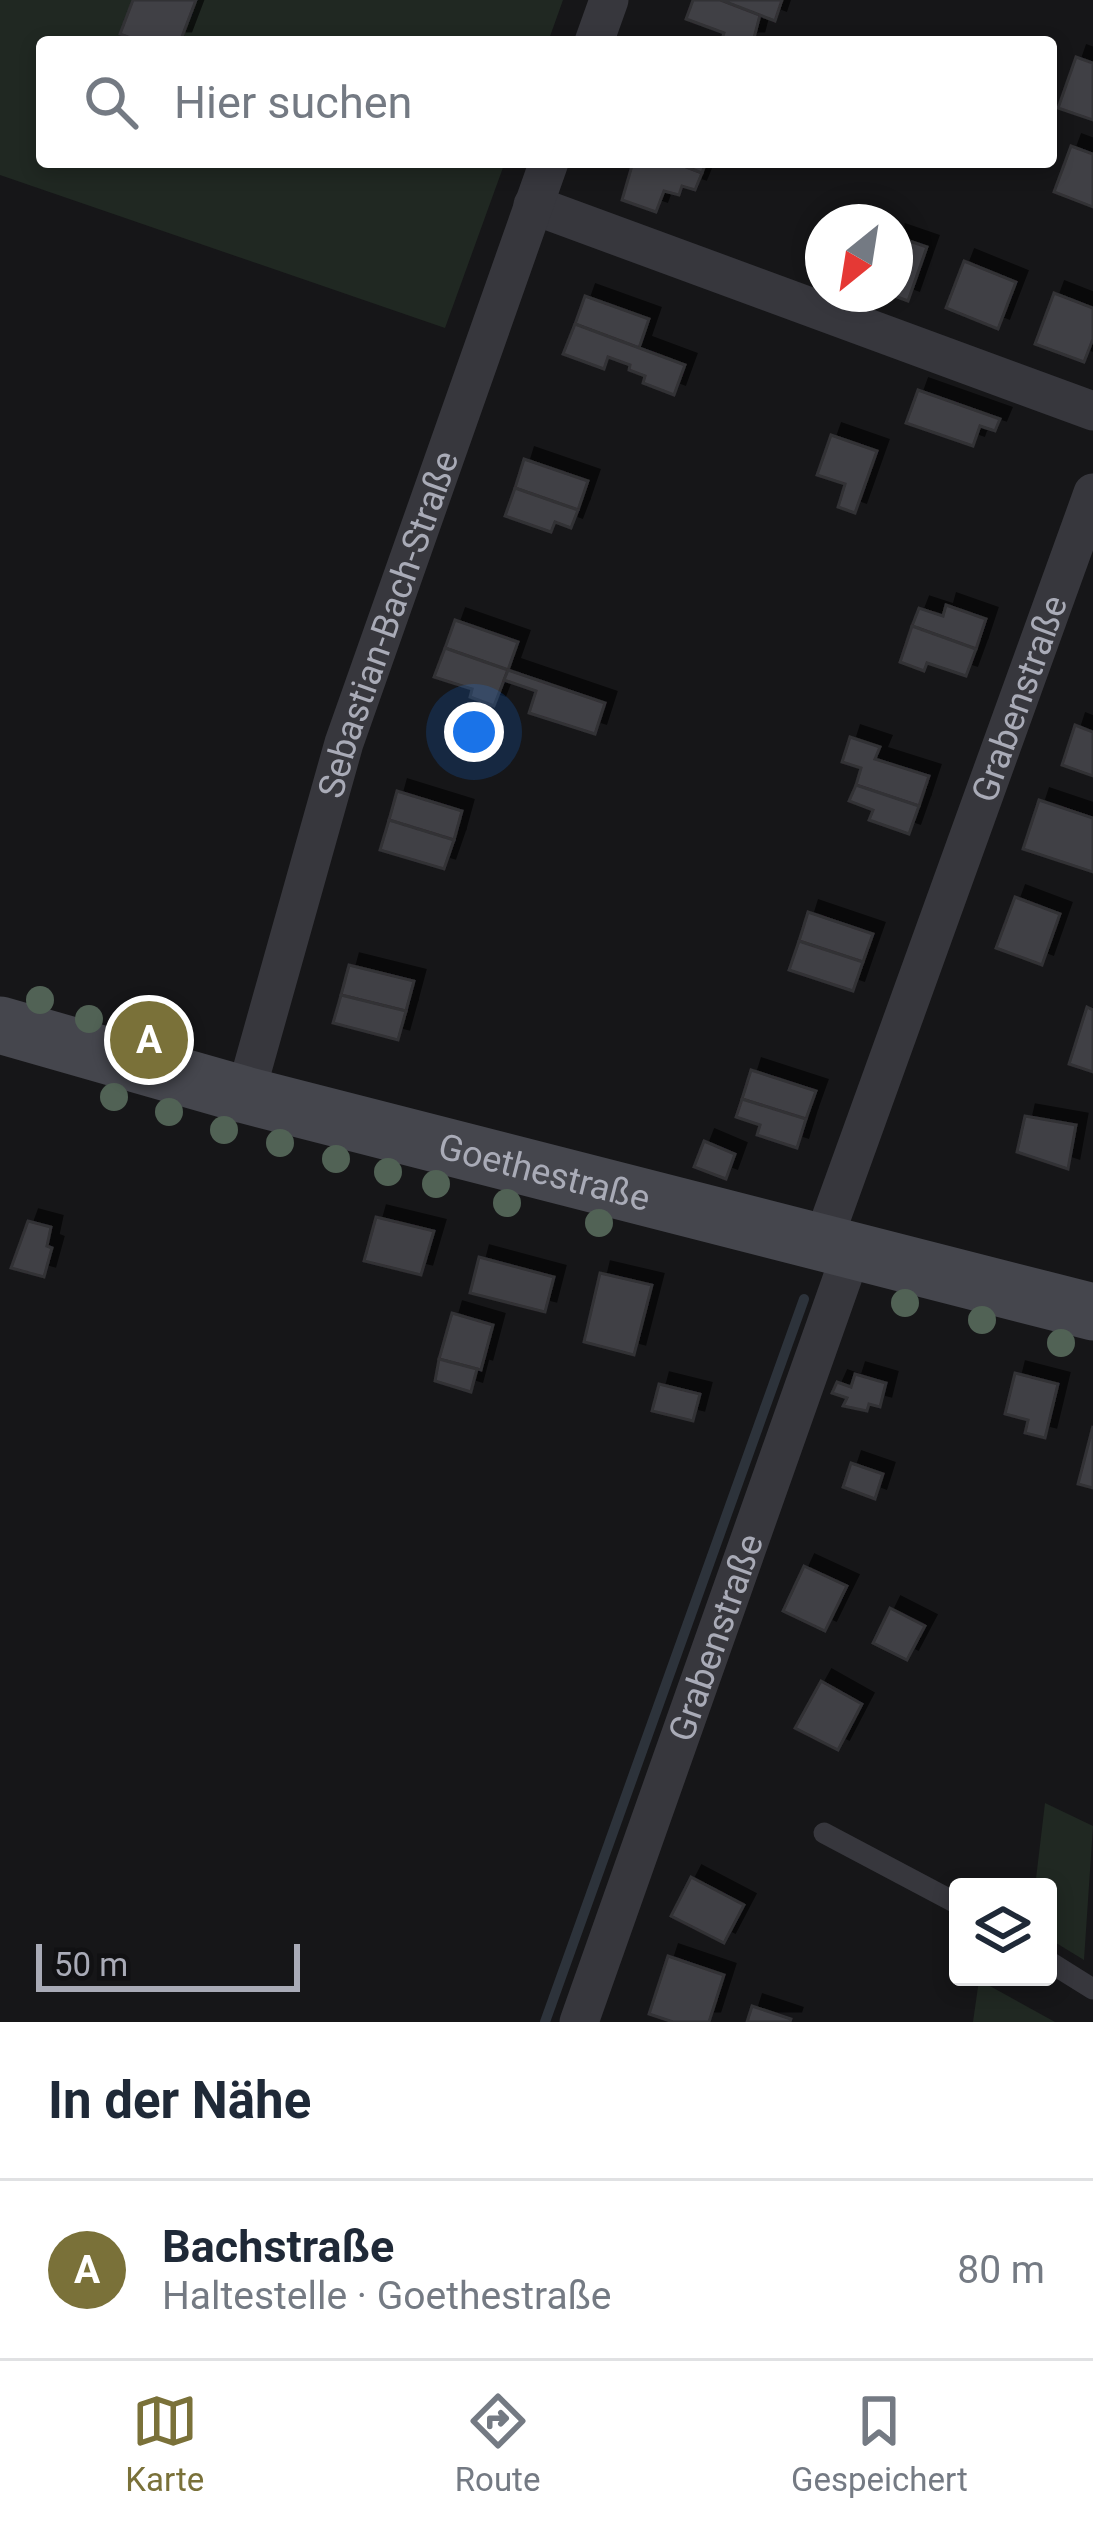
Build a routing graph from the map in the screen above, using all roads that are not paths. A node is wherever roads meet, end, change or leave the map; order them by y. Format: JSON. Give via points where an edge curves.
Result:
{"nodes":[{"id":1,"x":609,"y":0,"type":"edge"},
{"id":2,"x":596,"y":36,"type":"edge"},
{"id":3,"x":547,"y":168,"type":"edge"},
{"id":4,"x":533,"y":206,"type":"junction"},
{"id":5,"x":1093,"y":411,"type":"edge"},
{"id":6,"x":1093,"y":493,"type":"edge"},
{"id":7,"x":0,"y":1025,"type":"edge"},
{"id":8,"x":245,"y":1095,"type":"junction"},
{"id":9,"x":837,"y":1247,"type":"junction"},
{"id":10,"x":1093,"y":1312,"type":"edge"},
{"id":11,"x":824,"y":1833,"type":"dead end"},
{"id":12,"x":949,"y":1899,"type":"edge"},
{"id":13,"x":1057,"y":1967,"type":"edge"},
{"id":14,"x":1093,"y":1989,"type":"edge"},
{"id":15,"x":579,"y":2022,"type":"edge"}],
"edges":[{"from":1,"to":2,"type":"street"},
{"from":3,"to":4,"type":"street","name":"Sebastian-Bach-Straße"},
{"from":4,"to":5,"type":"street"},
{"from":4,"to":8,"type":"street","name":"Sebastian-Bach-Straße","via":[[344,743]]},
{"from":6,"to":9,"type":"street","name":"Grabenstraße"},
{"from":7,"to":8,"type":"street","name":"Goethestraße"},
{"from":8,"to":9,"type":"street","name":"Goethestraße"},
{"from":9,"to":10,"type":"street","name":"Goethestraße"},
{"from":9,"to":15,"type":"street","name":"Grabenstraße"},
{"from":11,"to":12,"type":"lane"},
{"from":13,"to":14,"type":"lane"}]}
